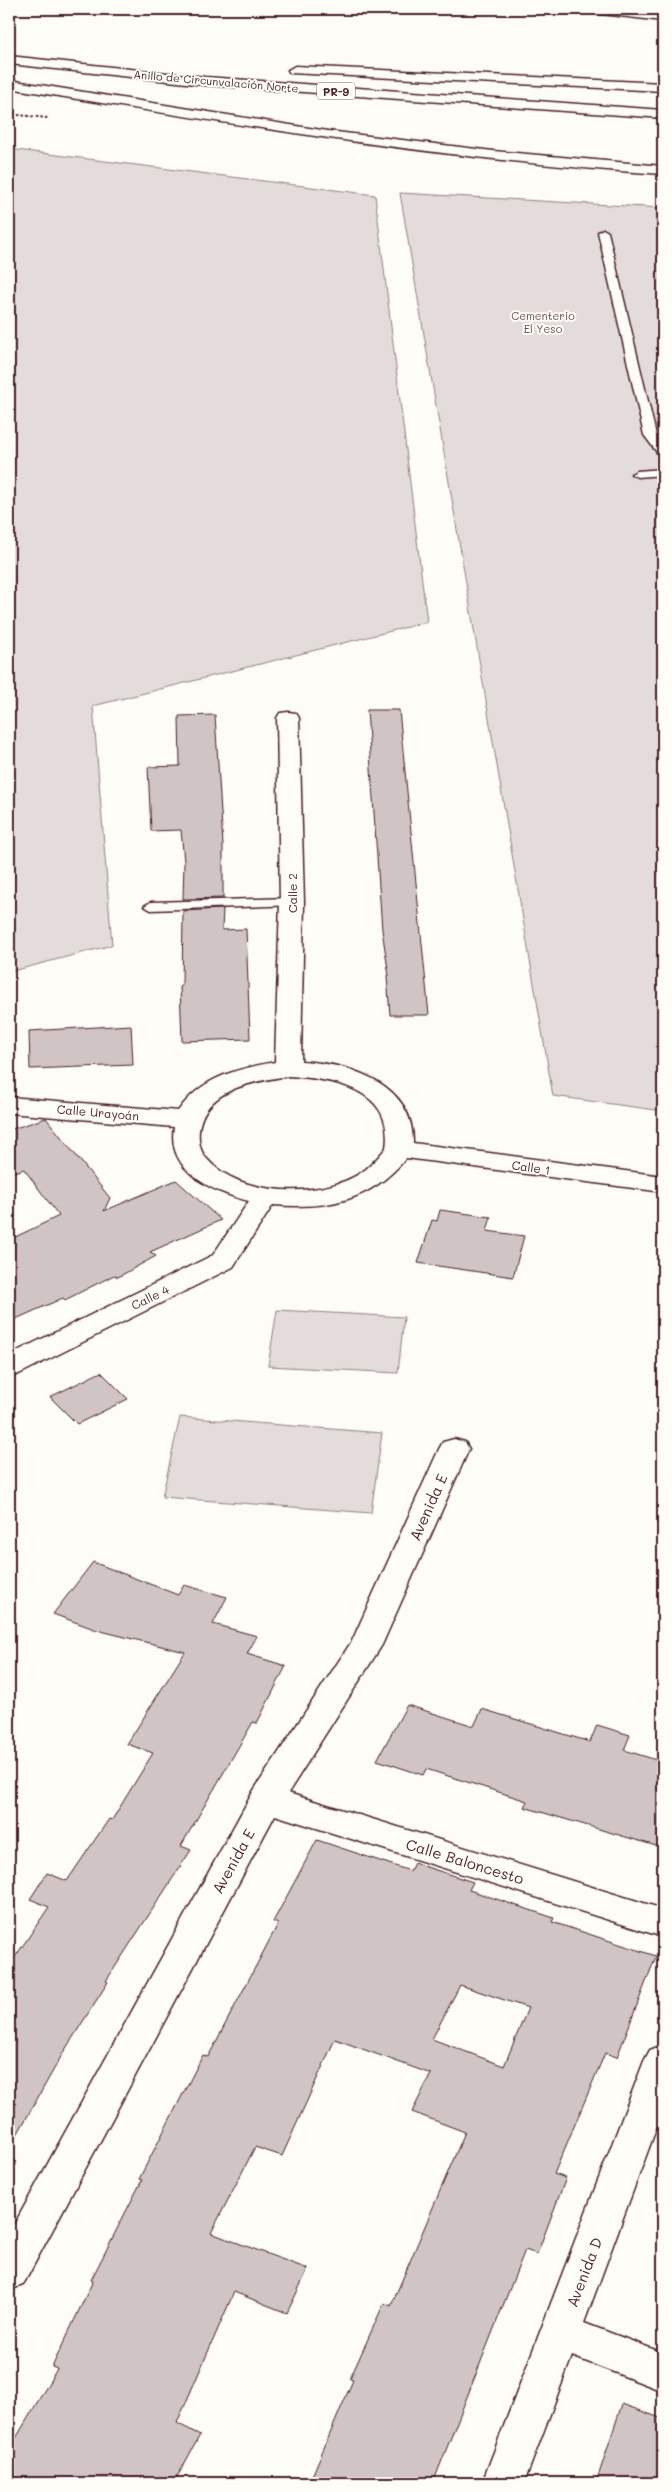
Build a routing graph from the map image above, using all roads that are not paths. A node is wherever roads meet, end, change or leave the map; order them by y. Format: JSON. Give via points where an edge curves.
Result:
{"nodes":[{"id":1,"x":592,"y":9,"type":"edge"},
{"id":2,"x":663,"y":17,"type":"edge"},
{"id":3,"x":9,"y":54,"type":"edge"},
{"id":4,"x":9,"y":60,"type":"edge"},
{"id":5,"x":174,"y":64,"type":"dead end"},
{"id":6,"x":282,"y":69,"type":"dead end"},
{"id":7,"x":9,"y":78,"type":"edge"},
{"id":8,"x":9,"y":84,"type":"edge"},
{"id":9,"x":663,"y":86,"type":"edge"},
{"id":10,"x":156,"y":93,"type":"dead end"},
{"id":11,"x":663,"y":114,"type":"edge"},
{"id":12,"x":663,"y":170,"type":"edge"},
{"id":13,"x":603,"y":232,"type":"dead end"},
{"id":14,"x":663,"y":453,"type":"edge"},
{"id":15,"x":663,"y":472,"type":"edge"},
{"id":16,"x":636,"y":474,"type":"dead end"},
{"id":17,"x":288,"y":718,"type":"dead end"},
{"id":18,"x":292,"y":902,"type":"junction"},
{"id":19,"x":152,"y":906,"type":"dead end"},
{"id":20,"x":288,"y":1068,"type":"junction"},
{"id":21,"x":9,"y":1105,"type":"edge"},
{"id":22,"x":187,"y":1120,"type":"junction"},
{"id":23,"x":399,"y":1149,"type":"junction"},
{"id":24,"x":663,"y":1184,"type":"edge"},
{"id":25,"x":265,"y":1197,"type":"junction"},
{"id":26,"x":9,"y":1367,"type":"edge"},
{"id":27,"x":454,"y":1449,"type":"dead end"},
{"id":28,"x":266,"y":1799,"type":"junction"},
{"id":29,"x":663,"y":1923,"type":"edge"},
{"id":30,"x":663,"y":2061,"type":"edge"},
{"id":31,"x":9,"y":2272,"type":"edge"},
{"id":32,"x":561,"y":2333,"type":"junction"},
{"id":33,"x":663,"y":2372,"type":"edge"},
{"id":34,"x":503,"y":2483,"type":"edge"}],
"edges":[{"from":1,"to":2,"type":"main road"},
{"from":3,"to":5,"type":"main road"},
{"from":4,"to":11,"type":"main road","name":"Anillo de Circunvalación Norte","number":"PR-9","via":[[215,82]]},
{"from":6,"to":9,"type":"main road"},
{"from":7,"to":10,"type":"main road","name":"Anillo de Circunvalación Norte"},
{"from":8,"to":12,"type":"main road","via":[[328,136]]},
{"from":13,"to":14,"type":"lane","via":[[650,435]]},
{"from":15,"to":16,"type":"lane"},
{"from":17,"to":18,"type":"main road","name":"Calle 2"},
{"from":18,"to":19,"type":"lane"},
{"from":18,"to":20,"type":"main road","name":"Calle 2"},
{"from":20,"to":22,"type":"main road","via":[[254,1073],[223,1084],[200,1100]]},
{"from":20,"to":23,"type":"main road","via":[[328,1071],[363,1083],[389,1101],[401,1124]]},
{"from":21,"to":22,"type":"main road","name":"Calle Urayoán"},
{"from":22,"to":25,"type":"main road","via":[[185,1145],[200,1168],[227,1186]]},
{"from":23,"to":24,"type":"main road","name":"Calle 1"},
{"from":23,"to":25,"type":"main road","via":[[372,1179],[322,1197]]},
{"from":25,"to":26,"type":"main road","name":"Calle 4","via":[[223,1261]]},
{"from":27,"to":28,"type":"main road","name":"Avenida E","via":[[366,1645]]},
{"from":28,"to":29,"type":"main road","name":"Calle Baloncesto"},
{"from":28,"to":31,"type":"main road","name":"Avenida E"},
{"from":30,"to":32,"type":"main road","name":"Avenida D"},
{"from":32,"to":33,"type":"main road"},
{"from":32,"to":34,"type":"main road","name":"Avenida D"}]}
